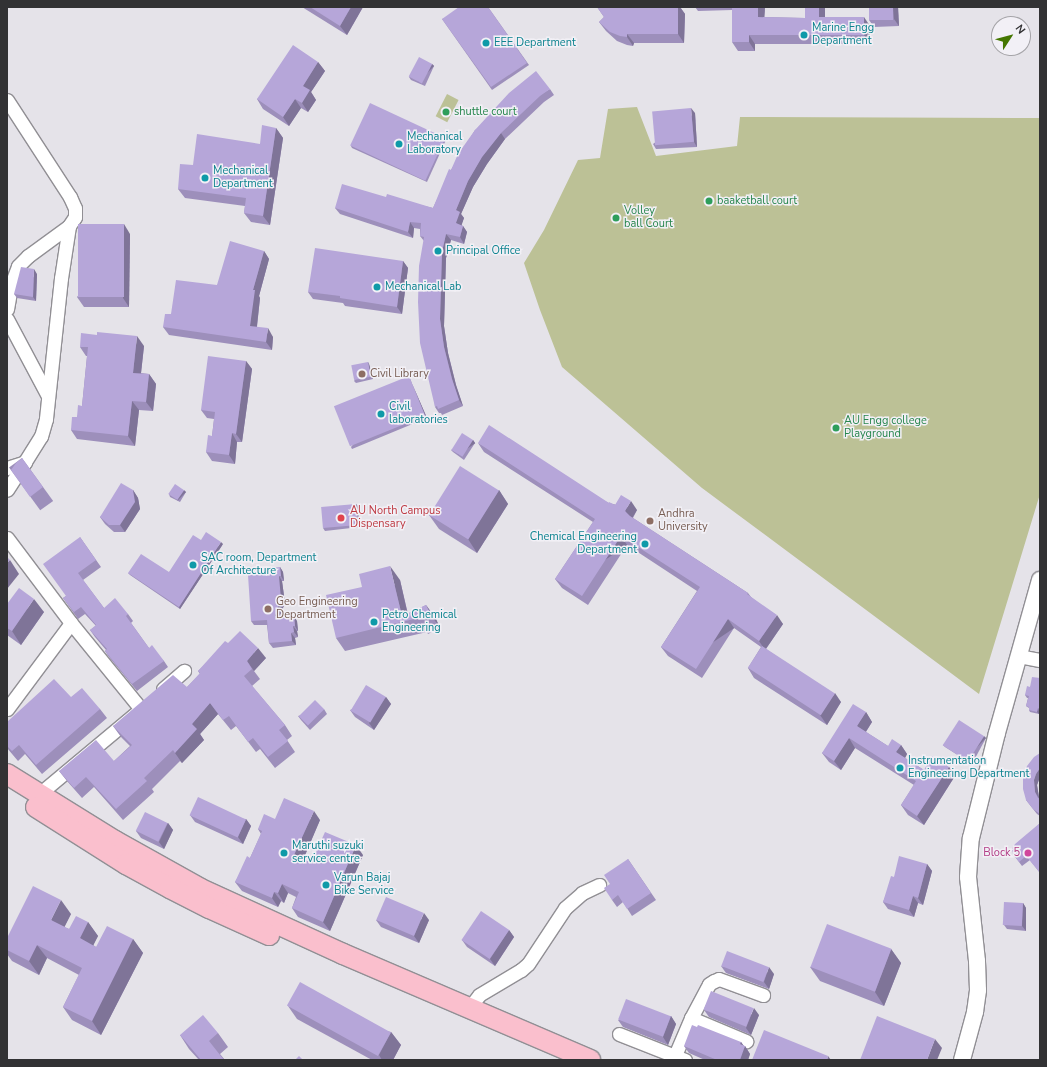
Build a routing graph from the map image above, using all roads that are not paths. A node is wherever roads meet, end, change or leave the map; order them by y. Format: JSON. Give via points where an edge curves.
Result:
{"nodes":[{"id":1,"x":7,"y":100,"type":"edge"},
{"id":2,"x":69,"y":226,"type":"junction"},
{"id":3,"x":21,"y":263,"type":"junction"},
{"id":4,"x":7,"y":270,"type":"edge"},
{"id":5,"x":7,"y":310,"type":"edge"},
{"id":6,"x":7,"y":319,"type":"edge"},
{"id":7,"x":48,"y":396,"type":"junction"},
{"id":8,"x":25,"y":462,"type":"junction"},
{"id":9,"x":7,"y":468,"type":"edge"},
{"id":10,"x":7,"y":490,"type":"edge"},
{"id":11,"x":7,"y":538,"type":"edge"},
{"id":12,"x":1040,"y":580,"type":"edge"},
{"id":13,"x":71,"y":623,"type":"junction"},
{"id":14,"x":1019,"y":656,"type":"junction"},
{"id":15,"x":1040,"y":660,"type":"edge"},
{"id":16,"x":184,"y":671,"type":"dead end"},
{"id":17,"x":7,"y":709,"type":"edge"},
{"id":18,"x":141,"y":709,"type":"junction"},
{"id":19,"x":7,"y":774,"type":"edge"},
{"id":20,"x":7,"y":789,"type":"edge"},
{"id":21,"x":39,"y":794,"type":"junction"},
{"id":22,"x":599,"y":885,"type":"dead end"},
{"id":23,"x":762,"y":995,"type":"dead end"},
{"id":24,"x":469,"y":1008,"type":"junction"},
{"id":25,"x":691,"y":1018,"type":"junction"},
{"id":26,"x":619,"y":1034,"type":"dead end"},
{"id":27,"x":746,"y":1041,"type":"dead end"},
{"id":28,"x":677,"y":1059,"type":"edge"},
{"id":29,"x":557,"y":1060,"type":"edge"},
{"id":30,"x":590,"y":1060,"type":"edge"},
{"id":31,"x":962,"y":1060,"type":"edge"}],
"edges":[{"from":1,"to":2,"type":"street","via":[[70,197],[75,208],[75,217]]},
{"from":2,"to":3,"type":"street"},
{"from":2,"to":7,"type":"street"},
{"from":3,"to":4,"type":"street"},
{"from":3,"to":5,"type":"street","via":[[12,282]]},
{"from":6,"to":7,"type":"street"},
{"from":7,"to":8,"type":"street","via":[[41,436]]},
{"from":8,"to":9,"type":"street"},
{"from":8,"to":10,"type":"street"},
{"from":11,"to":13,"type":"street"},
{"from":12,"to":14,"type":"street"},
{"from":13,"to":17,"type":"street"},
{"from":13,"to":18,"type":"street"},
{"from":14,"to":15,"type":"street"},
{"from":14,"to":31,"type":"street","via":[[993,747],[972,838],[968,877],[978,990]]},
{"from":16,"to":18,"type":"street"},
{"from":18,"to":21,"type":"street"},
{"from":19,"to":21,"type":"main road"},
{"from":20,"to":29,"type":"main road","via":[[126,864],[209,908]]},
{"from":21,"to":24,"type":"main road","via":[[115,842],[201,889]]},
{"from":22,"to":24,"type":"street","via":[[582,894],[565,908],[528,964],[479,995]]},
{"from":23,"to":25,"type":"street","via":[[719,979],[709,984]]},
{"from":24,"to":30,"type":"main road"},
{"from":25,"to":27,"type":"street"},
{"from":25,"to":28,"type":"street"},
{"from":26,"to":28,"type":"street"}]}
